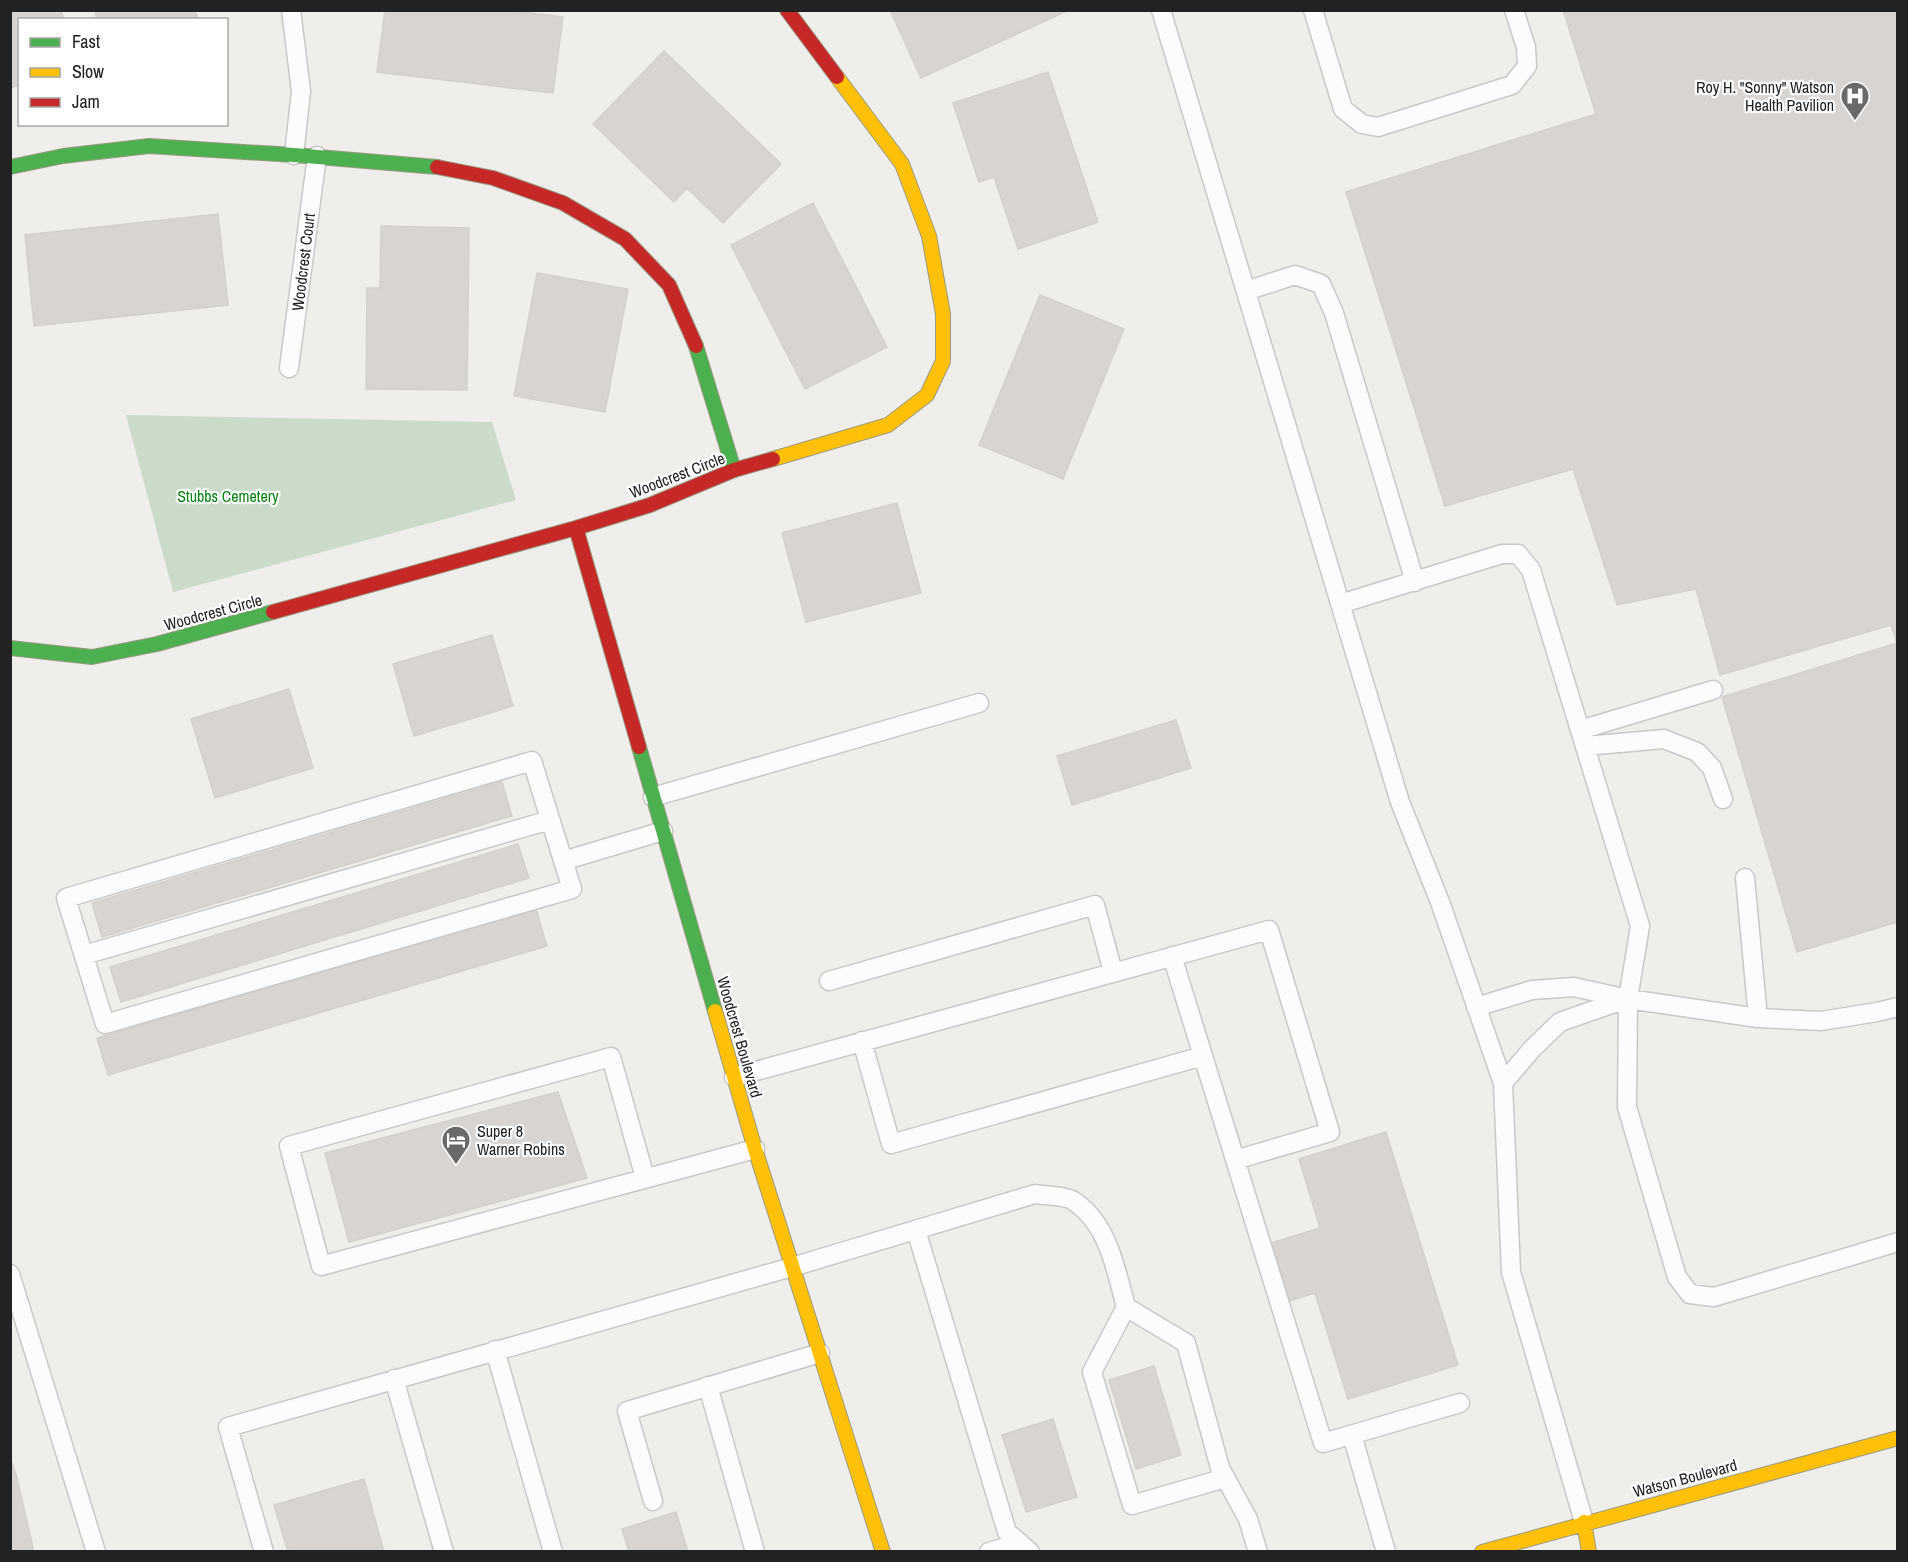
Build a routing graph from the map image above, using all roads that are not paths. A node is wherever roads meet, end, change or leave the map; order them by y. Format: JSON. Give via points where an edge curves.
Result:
{"nodes":[{"id":1,"x":291,"y":10,"type":"edge"},
{"id":2,"x":787,"y":10,"type":"edge"},
{"id":3,"x":1161,"y":10,"type":"edge"},
{"id":4,"x":1313,"y":10,"type":"edge"},
{"id":5,"x":1514,"y":10,"type":"edge"},
{"id":6,"x":294,"y":155,"type":"junction"},
{"id":7,"x":317,"y":156,"type":"junction"},
{"id":8,"x":10,"y":167,"type":"edge"},
{"id":9,"x":1246,"y":291,"type":"junction"},
{"id":10,"x":289,"y":368,"type":"dead end"},
{"id":11,"x":734,"y":470,"type":"junction"},
{"id":12,"x":576,"y":528,"type":"junction"},
{"id":13,"x":1415,"y":582,"type":"junction"},
{"id":14,"x":1340,"y":604,"type":"junction"},
{"id":15,"x":10,"y":648,"type":"edge"},
{"id":16,"x":1713,"y":690,"type":"dead end"},
{"id":17,"x":979,"y":703,"type":"dead end"},
{"id":18,"x":1582,"y":738,"type":"junction"},
{"id":19,"x":653,"y":797,"type":"junction"},
{"id":20,"x":1723,"y":799,"type":"dead end"},
{"id":21,"x":550,"y":820,"type":"junction"},
{"id":22,"x":663,"y":831,"type":"junction"},
{"id":23,"x":563,"y":861,"type":"junction"},
{"id":24,"x":1745,"y":878,"type":"dead end"},
{"id":25,"x":84,"y":955,"type":"junction"},
{"id":26,"x":1173,"y":956,"type":"junction"},
{"id":27,"x":1113,"y":972,"type":"junction"},
{"id":28,"x":829,"y":981,"type":"dead end"},
{"id":29,"x":1628,"y":999,"type":"junction"},
{"id":30,"x":1476,"y":1007,"type":"junction"},
{"id":31,"x":1898,"y":1007,"type":"edge"},
{"id":32,"x":1758,"y":1018,"type":"junction"},
{"id":33,"x":862,"y":1041,"type":"junction"},
{"id":34,"x":1203,"y":1056,"type":"junction"},
{"id":35,"x":734,"y":1077,"type":"junction"},
{"id":36,"x":1503,"y":1083,"type":"junction"},
{"id":37,"x":755,"y":1149,"type":"junction"},
{"id":38,"x":1235,"y":1160,"type":"junction"},
{"id":39,"x":645,"y":1178,"type":"junction"},
{"id":40,"x":916,"y":1230,"type":"junction"},
{"id":41,"x":1898,"y":1242,"type":"edge"},
{"id":42,"x":792,"y":1267,"type":"junction"},
{"id":43,"x":10,"y":1274,"type":"edge"},
{"id":44,"x":1126,"y":1307,"type":"junction"},
{"id":45,"x":495,"y":1350,"type":"junction"},
{"id":46,"x":820,"y":1353,"type":"junction"},
{"id":47,"x":394,"y":1378,"type":"junction"},
{"id":48,"x":708,"y":1386,"type":"junction"},
{"id":49,"x":1460,"y":1402,"type":"dead end"},
{"id":50,"x":1352,"y":1435,"type":"junction"},
{"id":51,"x":1898,"y":1438,"type":"edge"},
{"id":52,"x":1226,"y":1479,"type":"junction"},
{"id":53,"x":653,"y":1501,"type":"dead end"},
{"id":54,"x":1584,"y":1522,"type":"junction"},
{"id":55,"x":1025,"y":1547,"type":"edge"},
{"id":56,"x":96,"y":1551,"type":"edge"},
{"id":57,"x":264,"y":1551,"type":"edge"},
{"id":58,"x":444,"y":1551,"type":"edge"},
{"id":59,"x":554,"y":1551,"type":"edge"},
{"id":60,"x":755,"y":1551,"type":"edge"},
{"id":61,"x":882,"y":1551,"type":"edge"},
{"id":62,"x":989,"y":1551,"type":"edge"},
{"id":63,"x":1258,"y":1551,"type":"edge"},
{"id":64,"x":1386,"y":1551,"type":"edge"},
{"id":65,"x":1482,"y":1551,"type":"edge"},
{"id":66,"x":1589,"y":1551,"type":"edge"}],
"edges":[{"from":1,"to":6,"type":"lane","via":[[301,91]]},
{"from":2,"to":11,"type":"street","name":"Woodcrest Circle","via":[[902,164],[929,236],[943,314],[943,361],[927,395],[888,425]]},
{"from":3,"to":9,"type":"lane"},
{"from":4,"to":5,"type":"lane","via":[[1343,109],[1362,124],[1378,128],[1512,85],[1527,66],[1526,47]]},
{"from":6,"to":7,"type":"street"},
{"from":6,"to":8,"type":"street","via":[[149,146]]},
{"from":7,"to":10,"type":"lane","name":"Woodcrest Court"},
{"from":7,"to":11,"type":"street","via":[[430,166],[493,178],[563,203],[625,238],[669,285],[699,353]]},
{"from":9,"to":13,"type":"lane","via":[[1295,275],[1321,284],[1334,313]]},
{"from":9,"to":14,"type":"lane"},
{"from":11,"to":12,"type":"street","name":"Woodcrest Circle","via":[[650,505]]},
{"from":12,"to":15,"type":"street","name":"Woodcrest Circle","via":[[157,644],[92,657]]},
{"from":12,"to":19,"type":"street","name":"Woodcrest Boulevard"},
{"from":13,"to":14,"type":"lane"},
{"from":13,"to":18,"type":"lane","via":[[1502,554],[1518,554],[1531,570]]},
{"from":14,"to":30,"type":"lane","via":[[1400,802]]},
{"from":16,"to":18,"type":"lane"},
{"from":17,"to":19,"type":"lane"},
{"from":18,"to":20,"type":"lane","via":[[1664,739],[1697,752],[1712,768]]},
{"from":18,"to":29,"type":"lane","via":[[1640,926]]},
{"from":19,"to":22,"type":"street","name":"Woodcrest Boulevard"},
{"from":21,"to":23,"type":"lane"},
{"from":21,"to":25,"type":"lane"},
{"from":21,"to":25,"type":"lane","via":[[532,761],[521,764],[66,898]]},
{"from":22,"to":23,"type":"lane"},
{"from":22,"to":35,"type":"street","name":"Woodcrest Boulevard"},
{"from":23,"to":25,"type":"lane","via":[[572,889],[105,1024]]},
{"from":24,"to":32,"type":"lane"},
{"from":26,"to":27,"type":"lane"},
{"from":26,"to":34,"type":"lane"},
{"from":26,"to":38,"type":"lane","via":[[1269,930],[1330,1132]]},
{"from":27,"to":28,"type":"lane","via":[[1095,905]]},
{"from":27,"to":33,"type":"lane"},
{"from":29,"to":30,"type":"lane","via":[[1574,987],[1532,990]]},
{"from":29,"to":32,"type":"lane"},
{"from":29,"to":36,"type":"lane","via":[[1560,1022]]},
{"from":29,"to":41,"type":"lane","via":[[1627,1107],[1677,1276],[1690,1294],[1714,1297]]},
{"from":30,"to":36,"type":"lane"},
{"from":31,"to":32,"type":"lane","via":[[1821,1021]]},
{"from":33,"to":34,"type":"lane","via":[[891,1144]]},
{"from":33,"to":35,"type":"lane"},
{"from":34,"to":38,"type":"lane"},
{"from":35,"to":37,"type":"street","name":"Woodcrest Boulevard"},
{"from":36,"to":54,"type":"lane","via":[[1511,1272]]},
{"from":37,"to":39,"type":"lane"},
{"from":37,"to":42,"type":"street","name":"Woodcrest Boulevard"},
{"from":38,"to":50,"type":"lane","via":[[1323,1443]]},
{"from":39,"to":39,"type":"lane","via":[[321,1266],[289,1146],[610,1057]]},
{"from":40,"to":42,"type":"lane"},
{"from":40,"to":44,"type":"lane","via":[[1035,1194],[1071,1199],[1096,1221],[1114,1262]]},
{"from":40,"to":55,"type":"lane","via":[[1007,1532]]},
{"from":42,"to":45,"type":"lane"},
{"from":42,"to":46,"type":"street","name":"Woodcrest Boulevard"},
{"from":43,"to":56,"type":"lane"},
{"from":44,"to":52,"type":"lane","via":[[1186,1343]]},
{"from":44,"to":52,"type":"lane","via":[[1092,1372],[1132,1505]]},
{"from":45,"to":47,"type":"lane"},
{"from":45,"to":59,"type":"lane"},
{"from":46,"to":48,"type":"lane"},
{"from":46,"to":61,"type":"street","name":"Woodcrest Boulevard"},
{"from":47,"to":57,"type":"lane","via":[[228,1427]]},
{"from":47,"to":58,"type":"lane"},
{"from":48,"to":53,"type":"lane","via":[[627,1411]]},
{"from":48,"to":60,"type":"lane"},
{"from":49,"to":50,"type":"lane"},
{"from":50,"to":64,"type":"lane"},
{"from":51,"to":54,"type":"street","name":"Watson Boulevard"},
{"from":52,"to":63,"type":"lane","via":[[1248,1519]]},
{"from":54,"to":65,"type":"street","name":"Watson Boulevard"},
{"from":54,"to":66,"type":"street"},
{"from":55,"to":62,"type":"lane"}]}
